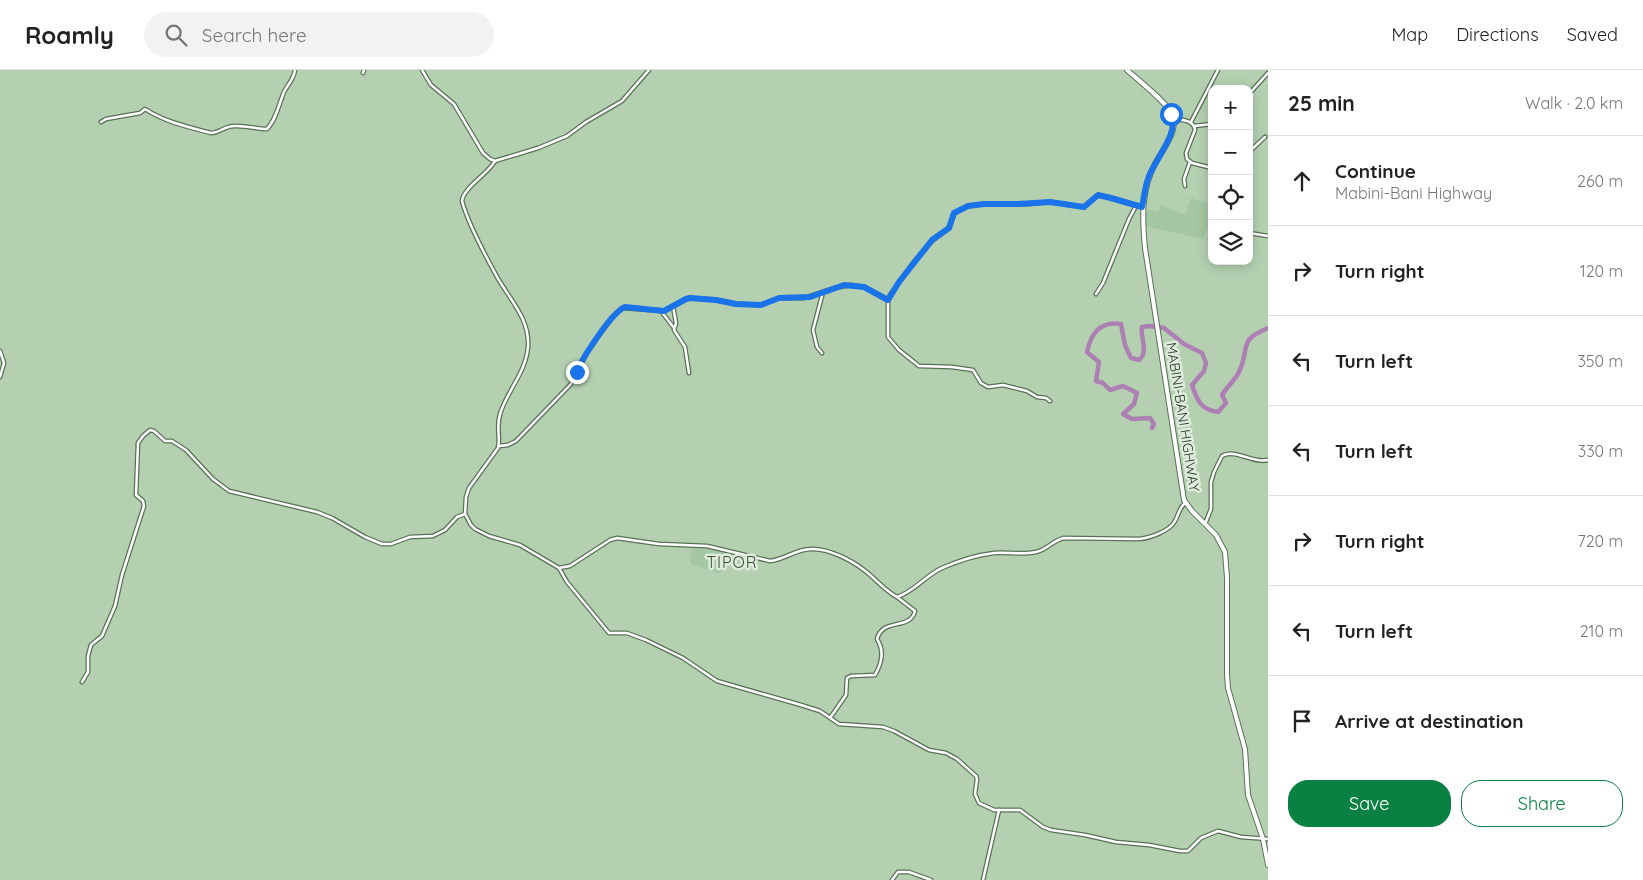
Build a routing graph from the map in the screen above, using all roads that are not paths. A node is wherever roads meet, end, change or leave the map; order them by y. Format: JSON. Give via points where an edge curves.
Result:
{"nodes":[{"id":1,"x":295,"y":70,"type":"edge"},
{"id":2,"x":422,"y":70,"type":"edge"},
{"id":3,"x":649,"y":70,"type":"edge"},
{"id":4,"x":1127,"y":70,"type":"edge"},
{"id":5,"x":1218,"y":70,"type":"edge"},
{"id":6,"x":1268,"y":74,"type":"edge"},
{"id":7,"x":1253,"y":90,"type":"edge"},
{"id":8,"x":1173,"y":118,"type":"junction"},
{"id":9,"x":101,"y":122,"type":"dead end"},
{"id":10,"x":1191,"y":122,"type":"junction"},
{"id":11,"x":1208,"y":124,"type":"edge"},
{"id":12,"x":1194,"y":126,"type":"junction"},
{"id":13,"x":1265,"y":137,"type":"dead end"},
{"id":14,"x":1253,"y":148,"type":"edge"},
{"id":15,"x":495,"y":161,"type":"junction"},
{"id":16,"x":1190,"y":162,"type":"junction"},
{"id":17,"x":1208,"y":167,"type":"edge"},
{"id":18,"x":1185,"y":186,"type":"dead end"},
{"id":19,"x":1136,"y":206,"type":"junction"},
{"id":20,"x":1142,"y":207,"type":"junction"},
{"id":21,"x":1253,"y":233,"type":"edge"},
{"id":22,"x":1268,"y":236,"type":"edge"},
{"id":23,"x":823,"y":292,"type":"junction"},
{"id":24,"x":1096,"y":294,"type":"dead end"},
{"id":25,"x":888,"y":300,"type":"junction"},
{"id":26,"x":673,"y":306,"type":"junction"},
{"id":27,"x":661,"y":311,"type":"junction"},
{"id":28,"x":674,"y":328,"type":"junction"},
{"id":29,"x":0,"y":351,"type":"edge"},
{"id":30,"x":822,"y":353,"type":"dead end"},
{"id":31,"x":690,"y":373,"type":"dead end"},
{"id":32,"x":0,"y":377,"type":"edge"},
{"id":33,"x":1050,"y":401,"type":"dead end"},
{"id":34,"x":499,"y":446,"type":"junction"},
{"id":35,"x":1268,"y":460,"type":"edge"},
{"id":36,"x":1185,"y":502,"type":"junction"},
{"id":37,"x":465,"y":514,"type":"junction"},
{"id":38,"x":1204,"y":524,"type":"junction"},
{"id":39,"x":559,"y":568,"type":"junction"},
{"id":40,"x":897,"y":597,"type":"junction"},
{"id":41,"x":82,"y":682,"type":"dead end"},
{"id":42,"x":830,"y":718,"type":"junction"},
{"id":43,"x":999,"y":810,"type":"junction"},
{"id":44,"x":1266,"y":839,"type":"edge"},
{"id":45,"x":1268,"y":865,"type":"edge"},
{"id":46,"x":892,"y":880,"type":"edge"},
{"id":47,"x":931,"y":880,"type":"edge"},
{"id":48,"x":983,"y":880,"type":"edge"}],
"edges":[{"from":1,"to":9,"type":"street","via":[[267,129],[234,126],[211,133],[164,119],[146,109],[140,114]]},
{"from":2,"to":15,"type":"street","via":[[431,85],[454,104],[483,153]]},
{"from":3,"to":15,"type":"street","via":[[622,101],[567,136]]},
{"from":4,"to":8,"type":"main road","via":[[1158,98]]},
{"from":5,"to":10,"type":"street"},
{"from":6,"to":7,"type":"street"},
{"from":8,"to":10,"type":"street"},
{"from":8,"to":20,"type":"main road","name":"MABINI-BANI HIGHWAY","via":[[1171,135],[1148,178]]},
{"from":10,"to":12,"type":"street"},
{"from":11,"to":12,"type":"street"},
{"from":12,"to":16,"type":"street","via":[[1186,156]]},
{"from":13,"to":14,"type":"street"},
{"from":15,"to":34,"type":"street","via":[[462,199],[491,264],[521,314],[528,340],[526,359],[499,418]]},
{"from":16,"to":17,"type":"street"},
{"from":16,"to":18,"type":"street"},
{"from":19,"to":20,"type":"street"},
{"from":19,"to":24,"type":"street"},
{"from":19,"to":25,"type":"street","via":[[1098,195],[1084,207],[1046,202],[984,204],[964,208],[954,213],[949,228],[926,248]]},
{"from":20,"to":36,"type":"main road","name":"MABINI-BANI HIGHWAY","via":[[1145,248]]},
{"from":21,"to":22,"type":"street"},
{"from":23,"to":25,"type":"street","via":[[844,285],[858,285]]},
{"from":23,"to":26,"type":"street","via":[[804,298],[779,298],[761,305],[690,298]]},
{"from":23,"to":30,"type":"street","via":[[814,330]]},
{"from":25,"to":33,"type":"street","via":[[888,337],[916,365],[973,370],[981,383],[988,387],[1000,385],[1027,390]]},
{"from":26,"to":27,"type":"street"},
{"from":26,"to":28,"type":"street"},
{"from":27,"to":28,"type":"street"},
{"from":27,"to":34,"type":"street","via":[[620,309],[586,354],[566,389],[516,441]]},
{"from":28,"to":31,"type":"street","via":[[685,347]]},
{"from":29,"to":32,"type":"street","via":[[4,363]]},
{"from":34,"to":37,"type":"street","via":[[470,488]]},
{"from":35,"to":38,"type":"street","via":[[1258,461],[1230,453],[1222,456],[1211,482],[1211,509]]},
{"from":36,"to":38,"type":"main road","name":"MABINI-BANI HIGHWAY"},
{"from":36,"to":40,"type":"street","via":[[1174,524],[1151,537],[1064,538],[1036,552],[991,554],[943,568]]},
{"from":37,"to":39,"type":"street","via":[[478,531],[520,545]]},
{"from":37,"to":41,"type":"street","via":[[433,536],[410,537],[382,544],[317,512],[229,491],[186,450],[150,430],[138,443],[137,449],[136,495],[144,506],[115,606],[102,636],[91,646],[88,672]]},
{"from":38,"to":44,"type":"main road","name":"MABINI-BANI HIGHWAY","via":[[1216,535],[1226,552],[1228,688],[1245,749],[1250,800]]},
{"from":39,"to":40,"type":"street","via":[[570,566],[617,538],[707,546],[770,561],[815,549],[848,560]]},
{"from":39,"to":42,"type":"street","via":[[608,633],[627,633],[646,640],[683,658],[716,682],[801,705]]},
{"from":40,"to":42,"type":"street","via":[[915,610],[914,614],[904,623],[879,632],[882,662],[876,675],[847,678],[846,695]]},
{"from":42,"to":43,"type":"street","via":[[839,724],[889,728],[929,750],[946,753],[976,776],[975,794],[979,803]]},
{"from":43,"to":44,"type":"street","via":[[1020,810],[1042,827],[1052,830],[1180,851],[1188,851],[1201,838],[1218,831]]},
{"from":43,"to":48,"type":"street"},
{"from":44,"to":45,"type":"main road","name":"MABINI-BANI HIGHWAY"},
{"from":46,"to":47,"type":"street","via":[[903,871]]}]}
